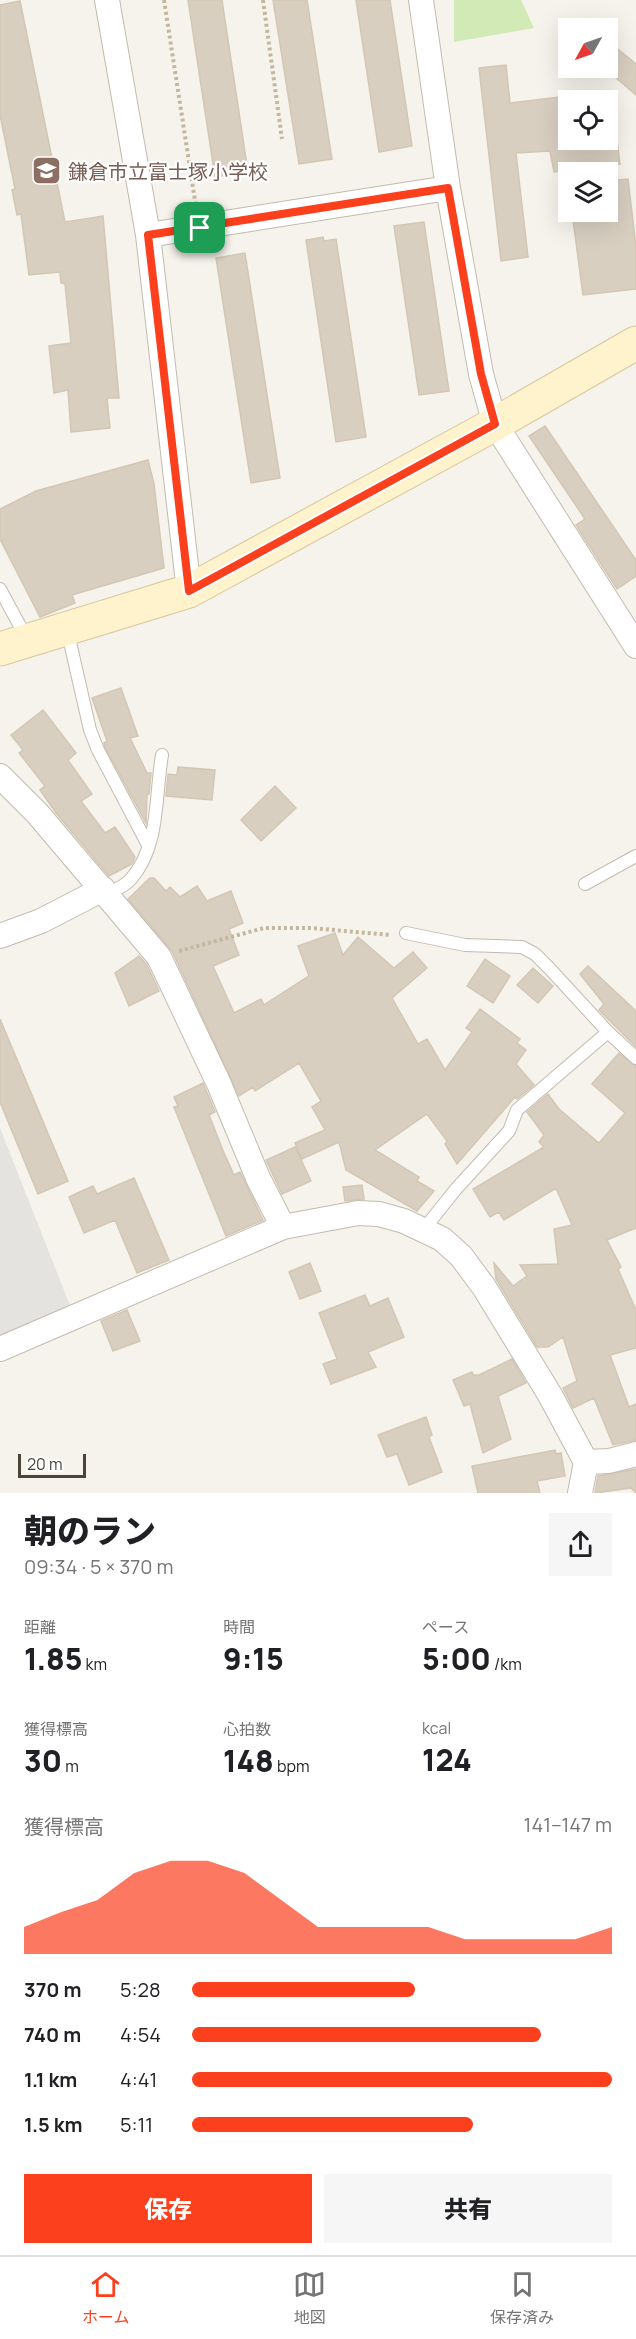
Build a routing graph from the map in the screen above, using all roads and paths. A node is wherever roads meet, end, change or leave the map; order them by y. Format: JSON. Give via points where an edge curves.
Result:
{"nodes":[{"id":1,"x":107,"y":0,"type":"edge"},
{"id":2,"x":164,"y":0,"type":"edge"},
{"id":3,"x":263,"y":0,"type":"edge"},
{"id":4,"x":421,"y":0,"type":"edge"},
{"id":5,"x":282,"y":139,"type":"dead end"},
{"id":6,"x":448,"y":188,"type":"junction"},
{"id":7,"x":200,"y":228,"type":"junction"},
{"id":8,"x":148,"y":235,"type":"junction"},
{"id":9,"x":636,"y":343,"type":"edge"},
{"id":10,"x":495,"y":424,"type":"junction"},
{"id":11,"x":0,"y":589,"type":"edge"},
{"id":12,"x":189,"y":591,"type":"junction"},
{"id":13,"x":68,"y":629,"type":"junction"},
{"id":14,"x":14,"y":645,"type":"edge"},
{"id":15,"x":636,"y":646,"type":"edge"},
{"id":16,"x":162,"y":754,"type":"dead end"},
{"id":17,"x":0,"y":776,"type":"edge"},
{"id":18,"x":148,"y":845,"type":"junction"},
{"id":19,"x":636,"y":856,"type":"edge"},
{"id":20,"x":585,"y":884,"type":"dead end"},
{"id":21,"x":105,"y":892,"type":"junction"},
{"id":22,"x":406,"y":933,"type":"joint"},
{"id":23,"x":0,"y":936,"type":"edge"},
{"id":24,"x":159,"y":957,"type":"junction"},
{"id":25,"x":608,"y":1032,"type":"junction"},
{"id":26,"x":636,"y":1058,"type":"edge"},
{"id":27,"x":283,"y":1227,"type":"junction"},
{"id":28,"x":424,"y":1229,"type":"junction"},
{"id":29,"x":0,"y":1349,"type":"edge"},
{"id":30,"x":636,"y":1454,"type":"edge"},
{"id":31,"x":586,"y":1462,"type":"junction"},
{"id":32,"x":580,"y":1493,"type":"edge"}],
"edges":[{"from":1,"to":8,"type":"street"},
{"from":2,"to":7,"type":"path"},
{"from":3,"to":5,"type":"path"},
{"from":4,"to":6,"type":"street"},
{"from":6,"to":7,"type":"street"},
{"from":6,"to":10,"type":"street","via":[[481,374]]},
{"from":7,"to":8,"type":"street"},
{"from":8,"to":12,"type":"street"},
{"from":9,"to":10,"type":"street"},
{"from":10,"to":12,"type":"street"},
{"from":10,"to":15,"type":"street"},
{"from":11,"to":14,"type":"lane"},
{"from":12,"to":13,"type":"street"},
{"from":13,"to":14,"type":"street"},
{"from":13,"to":18,"type":"lane","via":[[90,730]]},
{"from":16,"to":18,"type":"lane","via":[[154,827]]},
{"from":17,"to":21,"type":"street"},
{"from":18,"to":21,"type":"lane","via":[[141,865],[129,881]]},
{"from":19,"to":20,"type":"lane"},
{"from":21,"to":23,"type":"street"},
{"from":21,"to":24,"type":"street"},
{"from":22,"to":24,"type":"path","via":[[264,928]]},
{"from":22,"to":25,"type":"lane","via":[[465,945],[522,947],[535,954]]},
{"from":24,"to":27,"type":"street"},
{"from":25,"to":26,"type":"lane"},
{"from":25,"to":28,"type":"lane","via":[[517,1110],[509,1131]]},
{"from":27,"to":28,"type":"street","via":[[358,1213],[379,1214]]},
{"from":27,"to":29,"type":"street"},
{"from":28,"to":31,"type":"street","via":[[461,1256],[484,1287]]},
{"from":30,"to":31,"type":"street"},
{"from":31,"to":32,"type":"street"}]}
